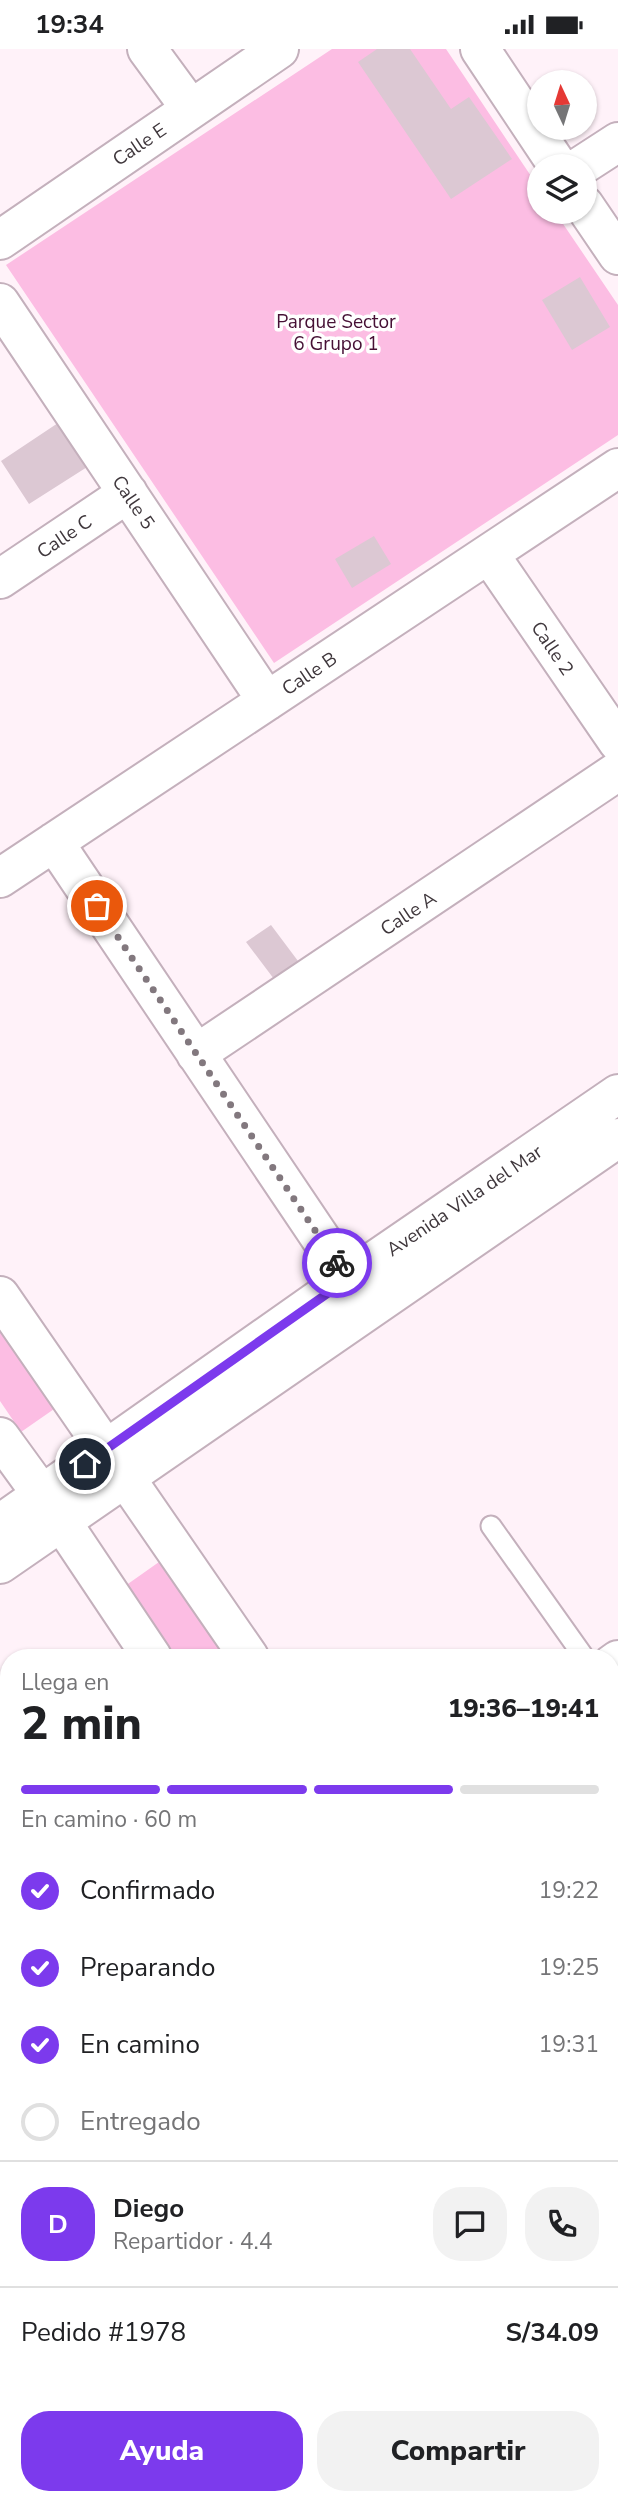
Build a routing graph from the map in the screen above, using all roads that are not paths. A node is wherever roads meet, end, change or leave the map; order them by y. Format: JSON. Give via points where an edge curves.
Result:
{"nodes":[{"id":1,"x":147,"y":49,"type":"edge"},
{"id":2,"x":279,"y":49,"type":"edge"},
{"id":3,"x":480,"y":49,"type":"edge"},
{"id":4,"x":191,"y":109,"type":"junction"},
{"id":5,"x":618,"y":142,"type":"edge"},
{"id":6,"x":550,"y":154,"type":"edge"},
{"id":7,"x":597,"y":156,"type":"edge"},
{"id":8,"x":597,"y":224,"type":"edge"},
{"id":9,"x":0,"y":240,"type":"edge"},
{"id":10,"x":618,"y":255,"type":"edge"},
{"id":11,"x":0,"y":303,"type":"edge"},
{"id":12,"x":618,"y":468,"type":"edge"},
{"id":13,"x":128,"y":493,"type":"junction"},
{"id":14,"x":489,"y":554,"type":"junction"},
{"id":15,"x":0,"y":579,"type":"edge"},
{"id":16,"x":267,"y":701,"type":"junction"},
{"id":17,"x":618,"y":742,"type":"edge"},
{"id":18,"x":618,"y":771,"type":"edge"},
{"id":19,"x":54,"y":842,"type":"junction"},
{"id":20,"x":0,"y":878,"type":"edge"},
{"id":21,"x":196,"y":1054,"type":"junction"},
{"id":22,"x":618,"y":1094,"type":"edge"},
{"id":23,"x":618,"y":1139,"type":"edge"},
{"id":24,"x":348,"y":1279,"type":"junction"},
{"id":25,"x":0,"y":1296,"type":"edge"},
{"id":26,"x":0,"y":1437,"type":"edge"},
{"id":27,"x":116,"y":1462,"type":"junction"},
{"id":28,"x":52,"y":1508,"type":"junction"},
{"id":29,"x":0,"y":1524,"type":"edge"},
{"id":30,"x":491,"y":1526,"type":"dead end"},
{"id":31,"x":0,"y":1564,"type":"edge"},
{"id":32,"x":147,"y":1649,"type":"edge"},
{"id":33,"x":244,"y":1649,"type":"edge"},
{"id":34,"x":578,"y":1649,"type":"edge"}],
"edges":[{"from":1,"to":4,"type":"street"},
{"from":2,"to":4,"type":"street","name":"Calle E"},
{"from":3,"to":6,"type":"street"},
{"from":4,"to":9,"type":"street","name":"Calle E"},
{"from":5,"to":7,"type":"street"},
{"from":8,"to":10,"type":"street"},
{"from":11,"to":13,"type":"street","name":"Calle 5"},
{"from":12,"to":14,"type":"street","name":"Calle B"},
{"from":13,"to":15,"type":"street","name":"Calle C"},
{"from":13,"to":16,"type":"street","name":"Calle 5"},
{"from":14,"to":16,"type":"street","name":"Calle B"},
{"from":14,"to":17,"type":"street","name":"Calle 2"},
{"from":16,"to":19,"type":"street","name":"Calle B"},
{"from":18,"to":21,"type":"street","name":"Calle A"},
{"from":19,"to":20,"type":"street","name":"Calle B"},
{"from":19,"to":21,"type":"street"},
{"from":21,"to":24,"type":"street"},
{"from":22,"to":24,"type":"street","name":"Avenida Villa del Mar"},
{"from":23,"to":27,"type":"street","name":"Avenida Villa del Mar"},
{"from":24,"to":27,"type":"street","name":"Avenida Villa del Mar"},
{"from":25,"to":27,"type":"street"},
{"from":26,"to":28,"type":"street"},
{"from":27,"to":28,"type":"street","name":"Avenida Villa del Mar"},
{"from":27,"to":33,"type":"street"},
{"from":28,"to":29,"type":"street","name":"Avenida Villa del Mar"},
{"from":28,"to":31,"type":"street","name":"Avenida Villa del Mar"},
{"from":28,"to":32,"type":"street"},
{"from":30,"to":34,"type":"lane"}]}
